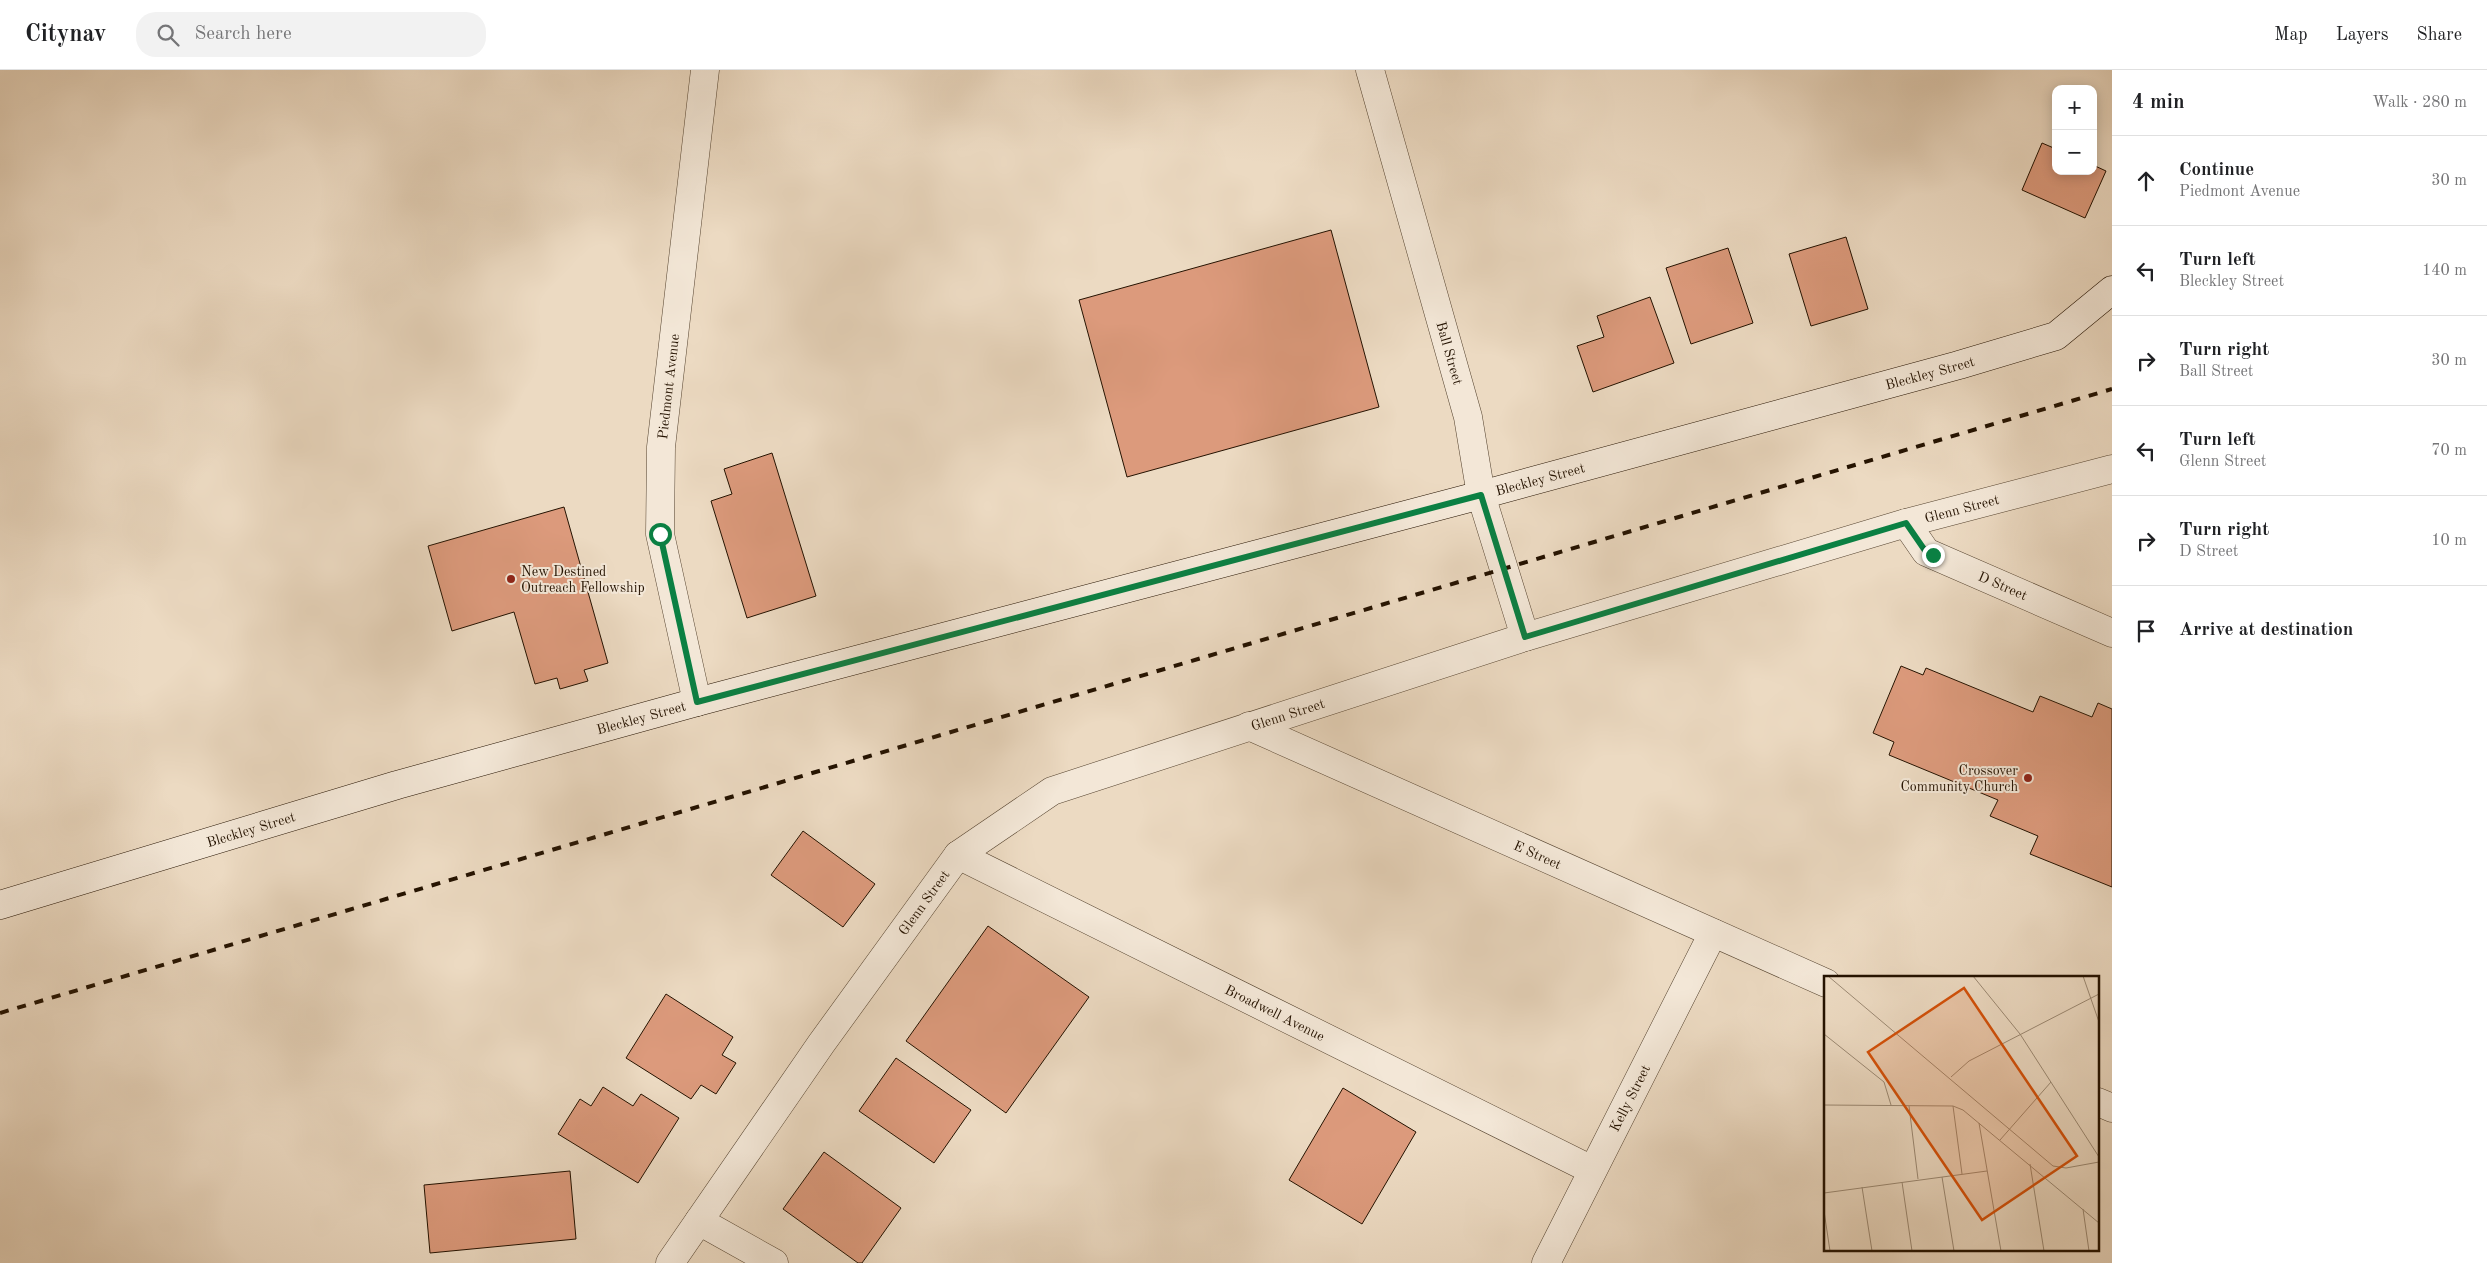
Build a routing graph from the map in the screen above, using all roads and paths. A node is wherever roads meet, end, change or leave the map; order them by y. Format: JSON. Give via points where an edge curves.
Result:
{"nodes":[{"id":1,"x":705,"y":70,"type":"edge"},
{"id":2,"x":1370,"y":70,"type":"edge"},
{"id":3,"x":2112,"y":290,"type":"edge"},
{"id":4,"x":2112,"y":469,"type":"edge"},
{"id":5,"x":1481,"y":495,"type":"junction"},
{"id":6,"x":1906,"y":523,"type":"junction"},
{"id":7,"x":2112,"y":633,"type":"edge"},
{"id":8,"x":1525,"y":637,"type":"junction"},
{"id":9,"x":697,"y":702,"type":"junction"},
{"id":10,"x":1250,"y":726,"type":"junction"},
{"id":11,"x":958,"y":855,"type":"junction"},
{"id":12,"x":0,"y":904,"type":"edge"},
{"id":13,"x":1713,"y":933,"type":"junction"},
{"id":14,"x":1824,"y":981,"type":"edge"},
{"id":15,"x":2100,"y":1103,"type":"edge"},
{"id":16,"x":2112,"y":1108,"type":"edge"},
{"id":17,"x":1592,"y":1170,"type":"junction"},
{"id":18,"x":699,"y":1221,"type":"junction"},
{"id":19,"x":670,"y":1263,"type":"edge"},
{"id":20,"x":774,"y":1263,"type":"edge"},
{"id":21,"x":1546,"y":1263,"type":"edge"}],
"edges":[{"from":1,"to":9,"type":"street","name":"Piedmont Avenue","via":[[661,447],[660,534]]},
{"from":2,"to":5,"type":"street","name":"Ball Street","via":[[1468,417]]},
{"from":3,"to":5,"type":"street","name":"Bleckley Street","via":[[2056,336]]},
{"from":4,"to":6,"type":"street","name":"Glenn Street"},
{"from":5,"to":8,"type":"street","name":"Ball Street"},
{"from":5,"to":9,"type":"street","name":"Bleckley Street"},
{"from":6,"to":7,"type":"street","name":"D Street","via":[[1926,552]]},
{"from":6,"to":8,"type":"street","name":"Glenn Street"},
{"from":8,"to":10,"type":"street","name":"Glenn Street"},
{"from":9,"to":12,"type":"street","name":"Bleckley Street","via":[[397,786]]},
{"from":10,"to":11,"type":"street","name":"Glenn Street","via":[[1052,790]]},
{"from":10,"to":13,"type":"street","name":"E Street"},
{"from":11,"to":17,"type":"street","name":"Broadwell Avenue"},
{"from":11,"to":18,"type":"street","name":"Glenn Street","via":[[820,1044]]},
{"from":13,"to":14,"type":"street","name":"E Street"},
{"from":13,"to":17,"type":"street","name":"Kelly Street"},
{"from":15,"to":16,"type":"street"},
{"from":17,"to":21,"type":"street","name":"Kelly Street"},
{"from":18,"to":19,"type":"street","name":"Glenn Street"},
{"from":18,"to":20,"type":"street"}]}
